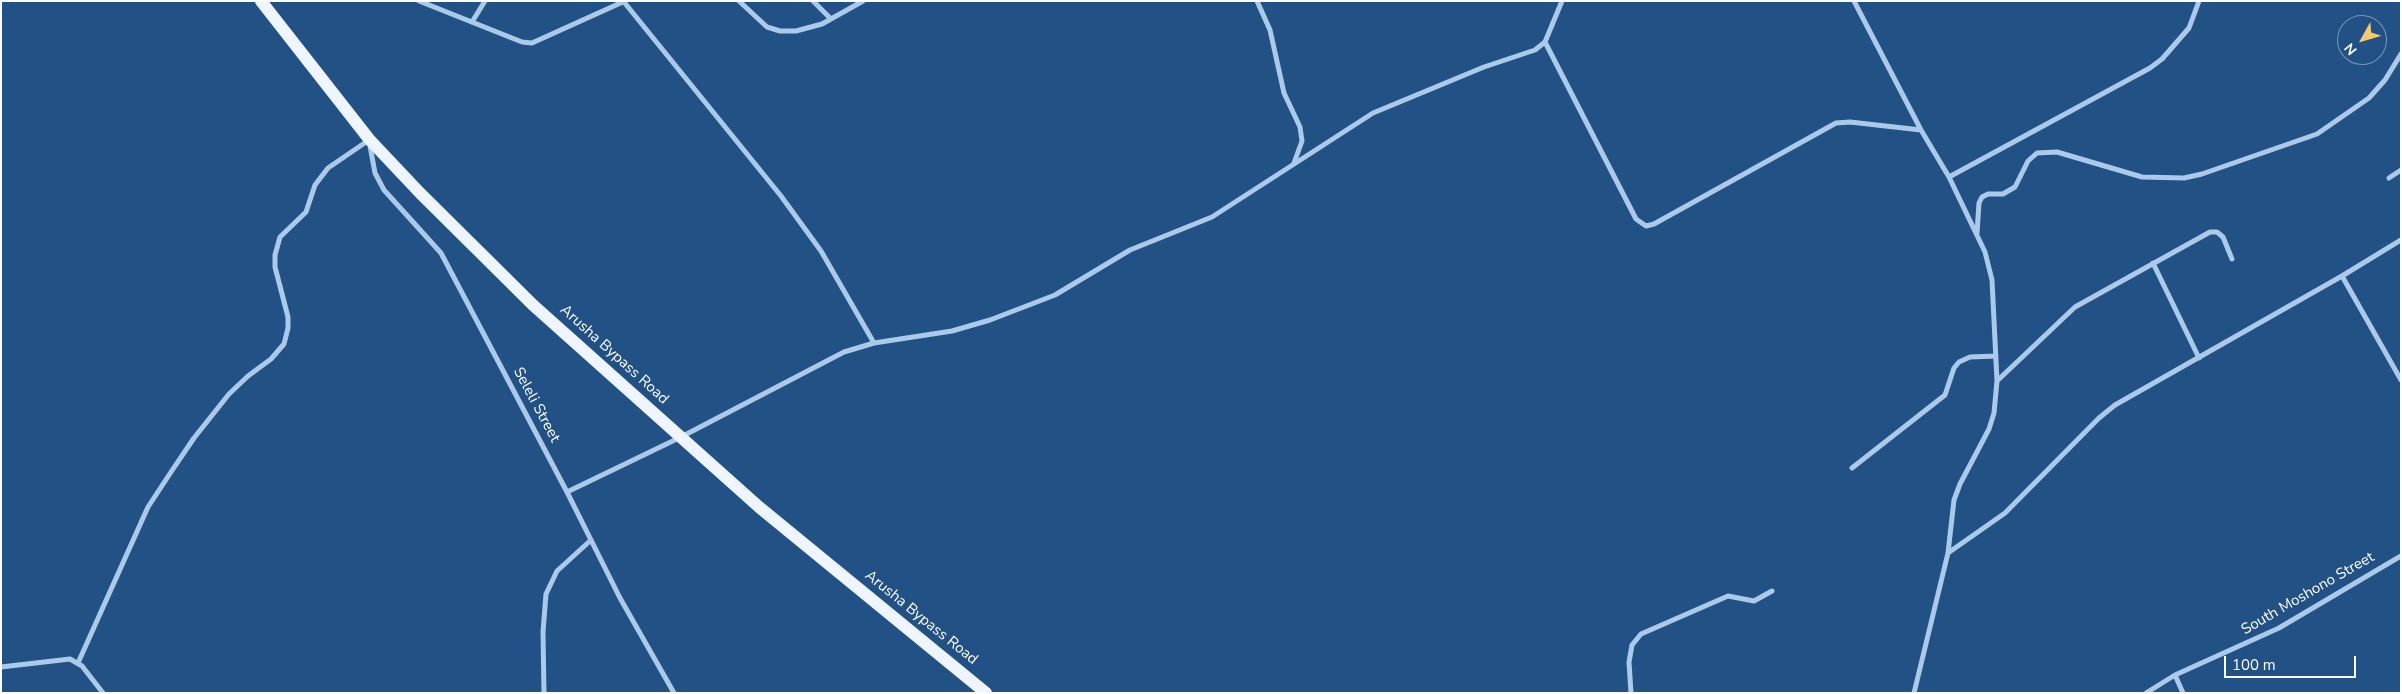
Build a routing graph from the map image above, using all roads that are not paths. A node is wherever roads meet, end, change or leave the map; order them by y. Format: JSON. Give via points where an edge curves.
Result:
{"nodes":[{"id":1,"x":419,"y":1,"type":"edge"},
{"id":2,"x":485,"y":1,"type":"edge"},
{"id":3,"x":739,"y":1,"type":"edge"},
{"id":4,"x":813,"y":1,"type":"edge"},
{"id":5,"x":863,"y":1,"type":"edge"},
{"id":6,"x":1257,"y":1,"type":"edge"},
{"id":7,"x":1562,"y":1,"type":"edge"},
{"id":8,"x":1854,"y":1,"type":"edge"},
{"id":9,"x":2199,"y":1,"type":"edge"},
{"id":10,"x":625,"y":2,"type":"edge"},
{"id":11,"x":265,"y":3,"type":"edge"},
{"id":12,"x":831,"y":19,"type":"junction"},
{"id":13,"x":472,"y":22,"type":"junction"},
{"id":14,"x":1545,"y":42,"type":"junction"},
{"id":15,"x":2401,"y":54,"type":"edge"},
{"id":16,"x":1921,"y":130,"type":"junction"},
{"id":17,"x":369,"y":139,"type":"junction"},
{"id":18,"x":1294,"y":163,"type":"junction"},
{"id":19,"x":2401,"y":170,"type":"edge"},
{"id":20,"x":1949,"y":177,"type":"junction"},
{"id":21,"x":2389,"y":178,"type":"dead end"},
{"id":22,"x":1977,"y":235,"type":"junction"},
{"id":23,"x":2401,"y":240,"type":"edge"},
{"id":24,"x":2232,"y":259,"type":"dead end"},
{"id":25,"x":2153,"y":263,"type":"junction"},
{"id":26,"x":2342,"y":276,"type":"junction"},
{"id":27,"x":874,"y":343,"type":"junction"},
{"id":28,"x":1996,"y":356,"type":"junction"},
{"id":29,"x":2199,"y":358,"type":"junction"},
{"id":30,"x":2401,"y":380,"type":"edge"},
{"id":31,"x":1997,"y":381,"type":"junction"},
{"id":32,"x":681,"y":437,"type":"junction"},
{"id":33,"x":1852,"y":468,"type":"dead end"},
{"id":34,"x":567,"y":492,"type":"junction"},
{"id":35,"x":591,"y":540,"type":"junction"},
{"id":36,"x":1948,"y":553,"type":"junction"},
{"id":37,"x":2401,"y":556,"type":"edge"},
{"id":38,"x":1772,"y":591,"type":"dead end"},
{"id":39,"x":78,"y":663,"type":"junction"},
{"id":40,"x":1,"y":666,"type":"edge"},
{"id":41,"x":2175,"y":675,"type":"junction"},
{"id":42,"x":103,"y":693,"type":"edge"},
{"id":43,"x":544,"y":693,"type":"edge"},
{"id":44,"x":674,"y":693,"type":"edge"},
{"id":45,"x":986,"y":693,"type":"edge"},
{"id":46,"x":1631,"y":693,"type":"edge"},
{"id":47,"x":1914,"y":693,"type":"edge"},
{"id":48,"x":2146,"y":693,"type":"edge"},
{"id":49,"x":2183,"y":693,"type":"edge"}],
"edges":[{"from":1,"to":13,"type":"street"},
{"from":2,"to":13,"type":"street"},
{"from":3,"to":12,"type":"street","via":[[768,27],[780,31],[809,28]]},
{"from":4,"to":12,"type":"street"},
{"from":5,"to":12,"type":"street"},
{"from":6,"to":18,"type":"street","via":[[1270,30],[1284,93],[1300,127],[1302,140]]},
{"from":7,"to":14,"type":"street"},
{"from":8,"to":16,"type":"street"},
{"from":9,"to":20,"type":"street","via":[[2189,28],[2150,68]]},
{"from":10,"to":13,"type":"street","via":[[532,44]]},
{"from":10,"to":27,"type":"street","via":[[781,196],[821,251]]},
{"from":11,"to":17,"type":"main road","name":"Arusha Bypass Road"},
{"from":14,"to":16,"type":"street","via":[[1636,219],[1646,226],[1836,123]]},
{"from":14,"to":18,"type":"street","via":[[1525,54],[1484,67],[1373,113]]},
{"from":15,"to":22,"type":"street","via":[[2369,98],[2317,134],[2202,174],[2184,178],[2142,177],[2057,152],[2037,153],[2028,161],[2014,187],[2003,194],[1982,197]]},
{"from":16,"to":20,"type":"street"},
{"from":17,"to":32,"type":"main road","name":"Arusha Bypass Road","via":[[526,298]]},
{"from":17,"to":34,"type":"street","name":"Seleli Street","via":[[380,183],[441,253]]},
{"from":17,"to":39,"type":"street","via":[[328,168],[315,184],[306,212],[280,237],[275,267],[288,317],[284,344],[229,394],[194,438],[148,507]]},
{"from":18,"to":27,"type":"street","via":[[1212,217],[1130,250],[1055,295],[952,331]]},
{"from":19,"to":21,"type":"street"},
{"from":20,"to":22,"type":"street"},
{"from":22,"to":28,"type":"street","via":[[1988,260],[1992,280]]},
{"from":23,"to":26,"type":"street"},
{"from":24,"to":25,"type":"street","via":[[2223,237],[2214,232]]},
{"from":25,"to":29,"type":"street"},
{"from":25,"to":31,"type":"street","via":[[2075,307]]},
{"from":26,"to":29,"type":"street"},
{"from":26,"to":30,"type":"street"},
{"from":27,"to":32,"type":"street","via":[[844,352]]},
{"from":28,"to":31,"type":"street"},
{"from":28,"to":33,"type":"street","via":[[1970,357],[1960,362],[1954,368],[1945,394]]},
{"from":29,"to":36,"type":"street","via":[[2107,410],[2005,513]]},
{"from":31,"to":36,"type":"street","via":[[1991,424],[1954,500]]},
{"from":32,"to":34,"type":"street"},
{"from":32,"to":45,"type":"main road","name":"Arusha Bypass Road","via":[[785,529]]},
{"from":34,"to":35,"type":"street","name":"Seleli Street"},
{"from":35,"to":43,"type":"street","via":[[557,570],[546,594]]},
{"from":35,"to":44,"type":"street","name":"Seleli Street"},
{"from":36,"to":47,"type":"street"},
{"from":37,"to":41,"type":"street","name":"South Moshono Street","via":[[2279,628]]},
{"from":38,"to":46,"type":"street","via":[[1754,601],[1728,596],[1641,634],[1632,645],[1629,662]]},
{"from":39,"to":40,"type":"street","via":[[66,659]]},
{"from":39,"to":42,"type":"street"},
{"from":41,"to":48,"type":"street","name":"South Moshono Street"},
{"from":41,"to":49,"type":"street"}]}
